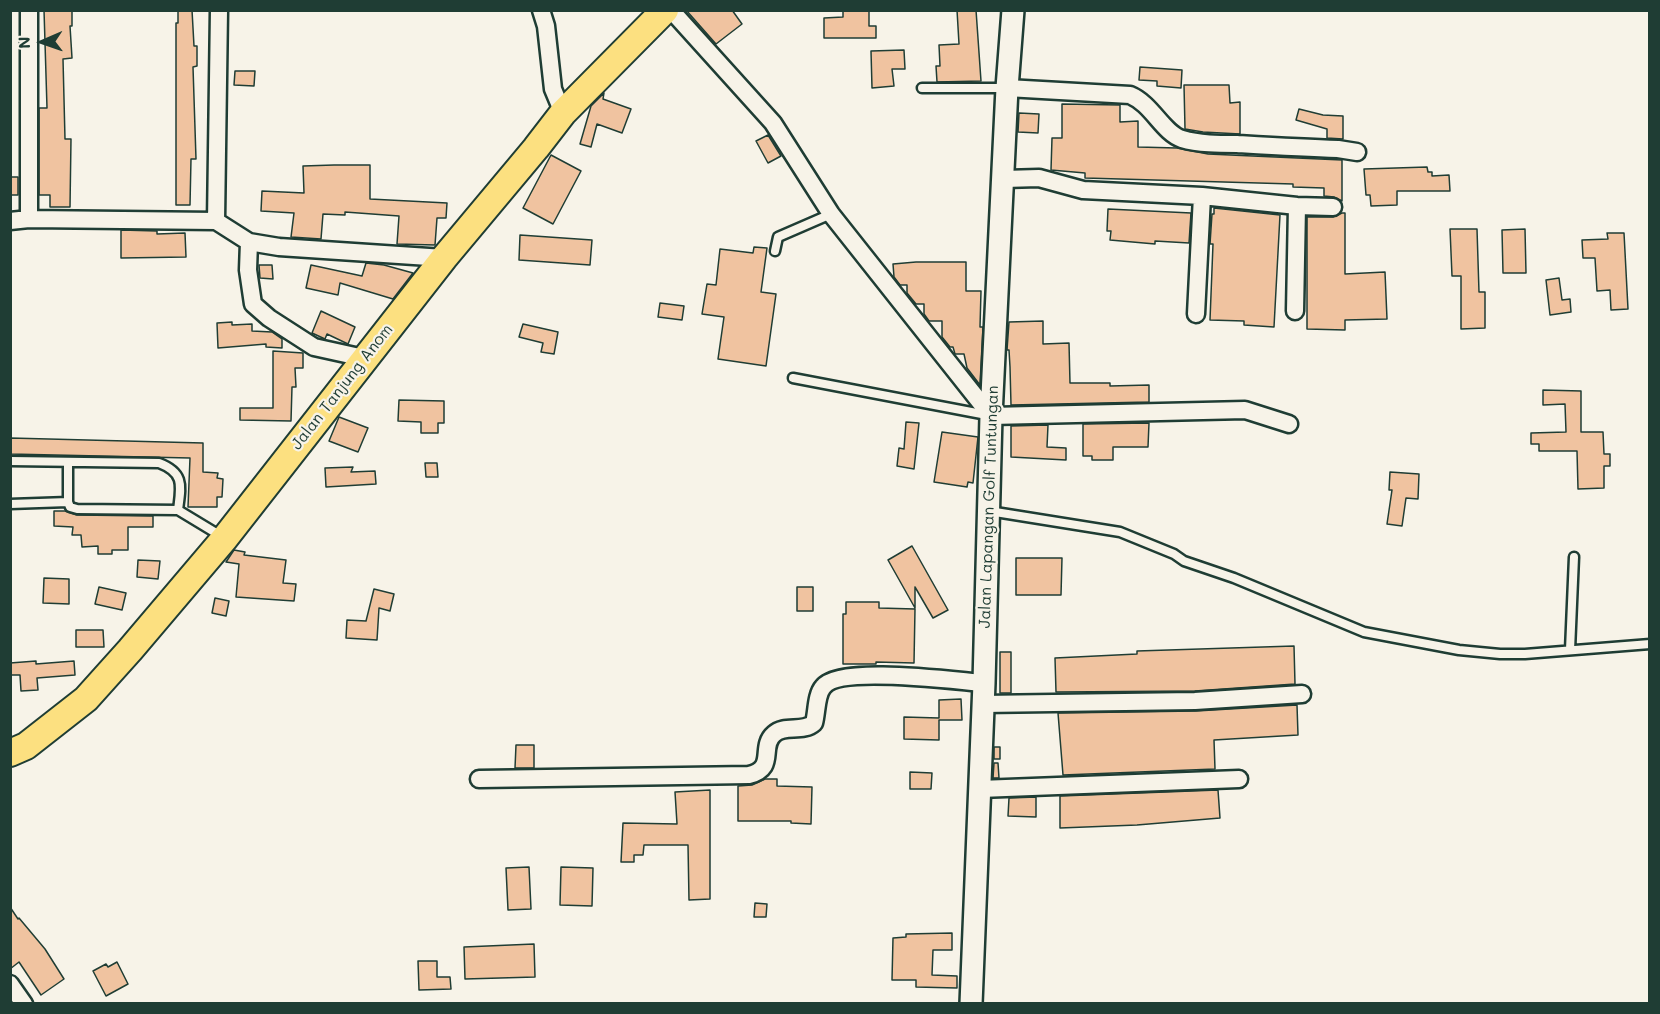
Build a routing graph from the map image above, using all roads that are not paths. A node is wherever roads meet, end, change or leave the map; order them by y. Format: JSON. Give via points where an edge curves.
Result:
{"nodes":[{"id":1,"x":29,"y":10,"type":"edge"},
{"id":2,"x":219,"y":10,"type":"edge"},
{"id":3,"x":541,"y":10,"type":"edge"},
{"id":4,"x":665,"y":10,"type":"edge"},
{"id":5,"x":671,"y":10,"type":"edge"},
{"id":6,"x":1013,"y":10,"type":"edge"},
{"id":7,"x":922,"y":88,"type":"dead end"},
{"id":8,"x":1007,"y":88,"type":"junction"},
{"id":9,"x":562,"y":113,"type":"junction"},
{"id":10,"x":1357,"y":152,"type":"dead end"},
{"id":11,"x":1004,"y":179,"type":"junction"},
{"id":12,"x":1202,"y":196,"type":"junction"},
{"id":13,"x":1297,"y":206,"type":"junction"},
{"id":14,"x":1333,"y":207,"type":"dead end"},
{"id":15,"x":831,"y":214,"type":"junction"},
{"id":16,"x":28,"y":219,"type":"junction"},
{"id":17,"x":10,"y":220,"type":"edge"},
{"id":18,"x":216,"y":221,"type":"junction"},
{"id":19,"x":249,"y":242,"type":"junction"},
{"id":20,"x":775,"y":251,"type":"dead end"},
{"id":21,"x":444,"y":258,"type":"junction"},
{"id":22,"x":1295,"y":311,"type":"dead end"},
{"id":23,"x":1196,"y":314,"type":"dead end"},
{"id":24,"x":364,"y":358,"type":"junction"},
{"id":25,"x":793,"y":378,"type":"dead end"},
{"id":26,"x":991,"y":416,"type":"junction"},
{"id":27,"x":1289,"y":424,"type":"dead end"},
{"id":28,"x":10,"y":461,"type":"edge"},
{"id":29,"x":69,"y":463,"type":"junction"},
{"id":30,"x":68,"y":502,"type":"junction"},
{"id":31,"x":10,"y":504,"type":"edge"},
{"id":32,"x":178,"y":510,"type":"junction"},
{"id":33,"x":988,"y":511,"type":"junction"},
{"id":34,"x":225,"y":538,"type":"junction"},
{"id":35,"x":1574,"y":557,"type":"dead end"},
{"id":36,"x":1650,"y":644,"type":"edge"},
{"id":37,"x":1570,"y":650,"type":"junction"},
{"id":38,"x":984,"y":683,"type":"junction"},
{"id":39,"x":1302,"y":694,"type":"dead end"},
{"id":40,"x":983,"y":704,"type":"junction"},
{"id":41,"x":10,"y":753,"type":"edge"},
{"id":42,"x":479,"y":779,"type":"dead end"},
{"id":43,"x":1239,"y":779,"type":"dead end"},
{"id":44,"x":980,"y":789,"type":"junction"},
{"id":45,"x":10,"y":984,"type":"edge"},
{"id":46,"x":24,"y":1004,"type":"edge"},
{"id":47,"x":971,"y":1004,"type":"edge"}],
"edges":[{"from":1,"to":16,"type":"street"},
{"from":2,"to":18,"type":"street"},
{"from":3,"to":9,"type":"street","via":[[553,89]]},
{"from":4,"to":9,"type":"main road","name":"Jalan Tanjung Anom"},
{"from":5,"to":15,"type":"street","via":[[773,123]]},
{"from":6,"to":8,"type":"street","name":"Jalan Lapangan Golf Tuntungan"},
{"from":7,"to":8,"type":"lane"},
{"from":8,"to":10,"type":"street","via":[[1130,95],[1147,105],[1180,139]]},
{"from":8,"to":11,"type":"street","name":"Jalan Lapangan Golf Tuntungan"},
{"from":9,"to":21,"type":"main road","name":"Jalan Tanjung Anom"},
{"from":11,"to":12,"type":"street","via":[[1039,178],[1083,190]]},
{"from":11,"to":26,"type":"street","name":"Jalan Lapangan Golf Tuntungan"},
{"from":12,"to":13,"type":"street"},
{"from":12,"to":23,"type":"street"},
{"from":13,"to":14,"type":"street"},
{"from":13,"to":22,"type":"street"},
{"from":15,"to":20,"type":"lane","via":[[780,236]]},
{"from":15,"to":26,"type":"street"},
{"from":16,"to":17,"type":"street"},
{"from":16,"to":18,"type":"street"},
{"from":18,"to":19,"type":"street"},
{"from":19,"to":21,"type":"street"},
{"from":19,"to":24,"type":"street","via":[[253,304],[314,347]]},
{"from":21,"to":24,"type":"main road","name":"Jalan Tanjung Anom"},
{"from":24,"to":34,"type":"main road","name":"Jalan Tanjung Anom"},
{"from":25,"to":26,"type":"lane"},
{"from":26,"to":27,"type":"street","via":[[1245,410]]},
{"from":26,"to":33,"type":"street","name":"Jalan Lapangan Golf Tuntungan"},
{"from":28,"to":29,"type":"lane"},
{"from":29,"to":30,"type":"lane"},
{"from":29,"to":32,"type":"lane","via":[[159,463],[171,468],[179,477]]},
{"from":30,"to":31,"type":"lane"},
{"from":30,"to":32,"type":"lane","via":[[77,509]]},
{"from":32,"to":34,"type":"lane"},
{"from":33,"to":37,"type":"lane","via":[[1120,532],[1364,632],[1500,654]]},
{"from":33,"to":38,"type":"street","name":"Jalan Lapangan Golf Tuntungan"},
{"from":34,"to":41,"type":"main road","name":"Jalan Tanjung Anom","via":[[86,699],[26,746]]},
{"from":35,"to":37,"type":"lane"},
{"from":36,"to":37,"type":"lane"},
{"from":38,"to":40,"type":"street","name":"Jalan Lapangan Golf Tuntungan"},
{"from":38,"to":42,"type":"street","via":[[860,675],[830,681],[820,691],[814,723],[804,729],[774,734],[765,765],[749,775]]},
{"from":39,"to":40,"type":"street","via":[[1195,701]]},
{"from":40,"to":44,"type":"street","name":"Jalan Lapangan Golf Tuntungan"},
{"from":43,"to":44,"type":"street"},
{"from":44,"to":47,"type":"street","name":"Jalan Lapangan Golf Tuntungan"},
{"from":45,"to":46,"type":"street"}]}
